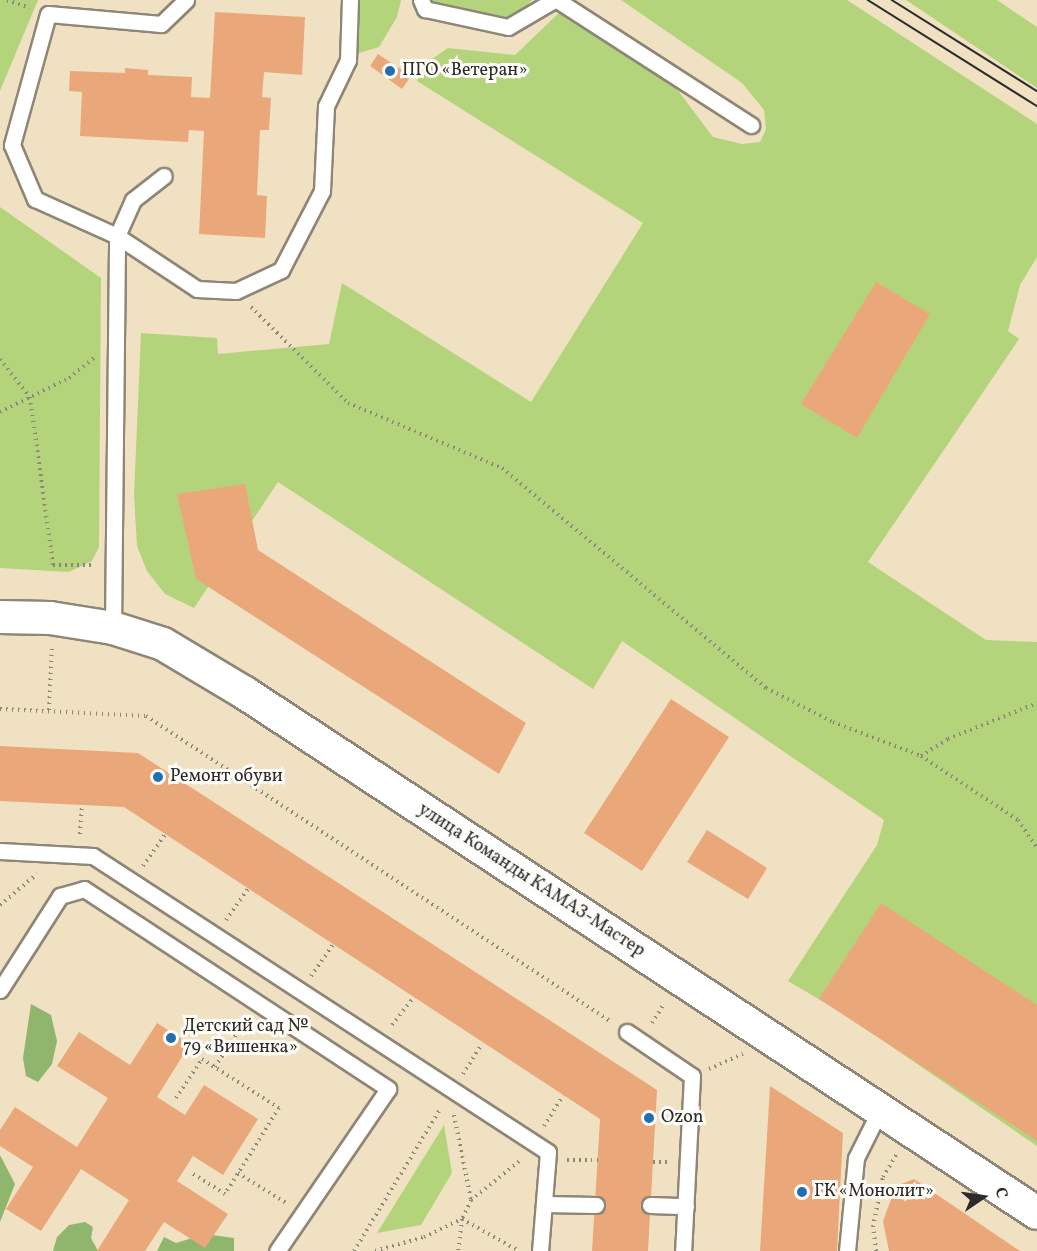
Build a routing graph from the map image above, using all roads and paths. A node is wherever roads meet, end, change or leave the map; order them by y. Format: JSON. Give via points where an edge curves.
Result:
{"nodes":[{"id":1,"x":186,"y":0,"type":"edge"},
{"id":2,"x":350,"y":0,"type":"edge"},
{"id":3,"x":421,"y":0,"type":"edge"},
{"id":4,"x":555,"y":0,"type":"edge"},
{"id":5,"x":752,"y":125,"type":"dead end"},
{"id":6,"x":164,"y":176,"type":"dead end"},
{"id":7,"x":117,"y":236,"type":"junction"},
{"id":8,"x":236,"y":291,"type":"junction"},
{"id":9,"x":116,"y":340,"type":"junction"},
{"id":10,"x":0,"y":359,"type":"edge"},
{"id":11,"x":30,"y":397,"type":"junction"},
{"id":12,"x":0,"y":412,"type":"edge"},
{"id":13,"x":114,"y":565,"type":"junction"},
{"id":14,"x":0,"y":617,"type":"edge"},
{"id":15,"x":113,"y":628,"type":"junction"},
{"id":16,"x":52,"y":637,"type":"dead end"},
{"id":17,"x":1037,"y":703,"type":"edge"},
{"id":18,"x":0,"y":709,"type":"edge"},
{"id":19,"x":49,"y":710,"type":"junction"},
{"id":20,"x":921,"y":756,"type":"junction"},
{"id":21,"x":82,"y":805,"type":"dead end"},
{"id":22,"x":165,"y":834,"type":"dead end"},
{"id":23,"x":1037,"y":848,"type":"edge"},
{"id":24,"x":0,"y":851,"type":"edge"},
{"id":25,"x":61,"y":854,"type":"junction"},
{"id":26,"x":78,"y":855,"type":"junction"},
{"id":27,"x":133,"y":882,"type":"junction"},
{"id":28,"x":248,"y":888,"type":"dead end"},
{"id":29,"x":0,"y":905,"type":"edge"},
{"id":30,"x":216,"y":935,"type":"junction"},
{"id":31,"x":333,"y":944,"type":"dead end"},
{"id":32,"x":680,"y":978,"type":"junction"},
{"id":33,"x":0,"y":990,"type":"edge"},
{"id":34,"x":301,"y":991,"type":"junction"},
{"id":35,"x":414,"y":997,"type":"dead end"},
{"id":36,"x":256,"y":1002,"type":"junction"},
{"id":37,"x":627,"y":1032,"type":"joint"},
{"id":38,"x":769,"y":1038,"type":"junction"},
{"id":39,"x":640,"y":1041,"type":"junction"},
{"id":40,"x":380,"y":1042,"type":"junction"},
{"id":41,"x":482,"y":1044,"type":"dead end"},
{"id":42,"x":214,"y":1068,"type":"junction"},
{"id":43,"x":692,"y":1076,"type":"junction"},
{"id":44,"x":451,"y":1091,"type":"junction"},
{"id":45,"x":563,"y":1096,"type":"dead end"},
{"id":46,"x":176,"y":1098,"type":"dead end"},
{"id":47,"x":880,"y":1110,"type":"junction"},
{"id":48,"x":911,"y":1131,"type":"junction"},
{"id":49,"x":534,"y":1142,"type":"junction"},
{"id":50,"x":550,"y":1160,"type":"junction"},
{"id":51,"x":600,"y":1160,"type":"dead end"},
{"id":52,"x":190,"y":1172,"type":"dead end"},
{"id":53,"x":238,"y":1173,"type":"junction"},
{"id":54,"x":471,"y":1200,"type":"junction"},
{"id":55,"x":545,"y":1204,"type":"junction"},
{"id":56,"x":596,"y":1205,"type":"dead end"},
{"id":57,"x":650,"y":1205,"type":"dead end"},
{"id":58,"x":686,"y":1206,"type":"junction"},
{"id":59,"x":302,"y":1213,"type":"junction"},
{"id":60,"x":1037,"y":1213,"type":"edge"},
{"id":61,"x":462,"y":1219,"type":"junction"},
{"id":62,"x":277,"y":1251,"type":"edge"},
{"id":63,"x":354,"y":1251,"type":"edge"},
{"id":64,"x":375,"y":1251,"type":"edge"},
{"id":65,"x":458,"y":1251,"type":"edge"},
{"id":66,"x":520,"y":1251,"type":"edge"},
{"id":67,"x":540,"y":1251,"type":"edge"},
{"id":68,"x":683,"y":1251,"type":"edge"},
{"id":69,"x":847,"y":1251,"type":"edge"},
{"id":70,"x":876,"y":1251,"type":"edge"}],
"edges":[{"from":1,"to":7,"type":"lane","via":[[161,24],[48,14],[12,145],[35,199]]},
{"from":2,"to":8,"type":"lane","via":[[348,60],[326,106],[322,191],[281,270]]},
{"from":3,"to":4,"type":"lane","via":[[425,9],[508,27]]},
{"from":4,"to":5,"type":"lane"},
{"from":6,"to":7,"type":"lane","via":[[133,200]]},
{"from":7,"to":8,"type":"lane","via":[[197,289]]},
{"from":7,"to":9,"type":"lane"},
{"from":8,"to":20,"type":"path","via":[[348,403],[502,468],[765,688],[833,722]]},
{"from":9,"to":11,"type":"path","via":[[69,378]]},
{"from":9,"to":13,"type":"lane"},
{"from":10,"to":11,"type":"path"},
{"from":11,"to":12,"type":"path"},
{"from":11,"to":13,"type":"path","via":[[53,566]]},
{"from":13,"to":15,"type":"lane"},
{"from":14,"to":15,"type":"street","name":"улица Команды КАМАЗ-Мастер","via":[[50,618]]},
{"from":15,"to":32,"type":"street","name":"улица Команды КАМАЗ-Мастер","via":[[163,644],[244,693]]},
{"from":16,"to":19,"type":"path"},
{"from":17,"to":20,"type":"path","via":[[948,739]]},
{"from":18,"to":19,"type":"path"},
{"from":19,"to":37,"type":"path","via":[[146,716]]},
{"from":20,"to":23,"type":"path","via":[[1018,820]]},
{"from":21,"to":26,"type":"path"},
{"from":22,"to":27,"type":"path"},
{"from":24,"to":25,"type":"lane"},
{"from":25,"to":26,"type":"lane"},
{"from":25,"to":29,"type":"path"},
{"from":26,"to":27,"type":"lane","via":[[93,856]]},
{"from":27,"to":30,"type":"lane"},
{"from":28,"to":30,"type":"path"},
{"from":30,"to":34,"type":"lane"},
{"from":31,"to":34,"type":"path"},
{"from":32,"to":38,"type":"street","name":"улица Команды КАМАЗ-Мастер"},
{"from":32,"to":39,"type":"path"},
{"from":33,"to":36,"type":"lane","via":[[60,896],[84,889]]},
{"from":34,"to":40,"type":"lane"},
{"from":35,"to":40,"type":"path"},
{"from":36,"to":42,"type":"path"},
{"from":36,"to":59,"type":"lane","via":[[388,1089]]},
{"from":37,"to":39,"type":"lane"},
{"from":38,"to":43,"type":"path"},
{"from":38,"to":47,"type":"street","name":"улица Команды КАМАЗ-Мастер"},
{"from":39,"to":43,"type":"lane"},
{"from":40,"to":44,"type":"lane"},
{"from":41,"to":44,"type":"path"},
{"from":42,"to":46,"type":"path","via":[[202,1059]]},
{"from":42,"to":53,"type":"path","via":[[279,1108]]},
{"from":43,"to":58,"type":"lane"},
{"from":44,"to":49,"type":"lane"},
{"from":44,"to":54,"type":"path"},
{"from":44,"to":63,"type":"path"},
{"from":45,"to":49,"type":"path"},
{"from":47,"to":48,"type":"street","name":"улица Команды КАМАЗ-Мастер"},
{"from":47,"to":69,"type":"lane","via":[[856,1158]]},
{"from":48,"to":60,"type":"street","name":"улица Команды КАМАЗ-Мастер"},
{"from":48,"to":70,"type":"path","via":[[883,1177],[873,1227]]},
{"from":49,"to":50,"type":"lane","via":[[548,1152]]},
{"from":49,"to":54,"type":"path","via":[[528,1154]]},
{"from":50,"to":51,"type":"path"},
{"from":50,"to":55,"type":"lane"},
{"from":52,"to":53,"type":"path","via":[[225,1194]]},
{"from":53,"to":59,"type":"path"},
{"from":54,"to":61,"type":"path"},
{"from":55,"to":56,"type":"lane"},
{"from":55,"to":67,"type":"lane"},
{"from":57,"to":58,"type":"lane"},
{"from":58,"to":68,"type":"lane"},
{"from":59,"to":62,"type":"lane"},
{"from":61,"to":64,"type":"path"},
{"from":61,"to":65,"type":"path"},
{"from":61,"to":66,"type":"path"}]}
